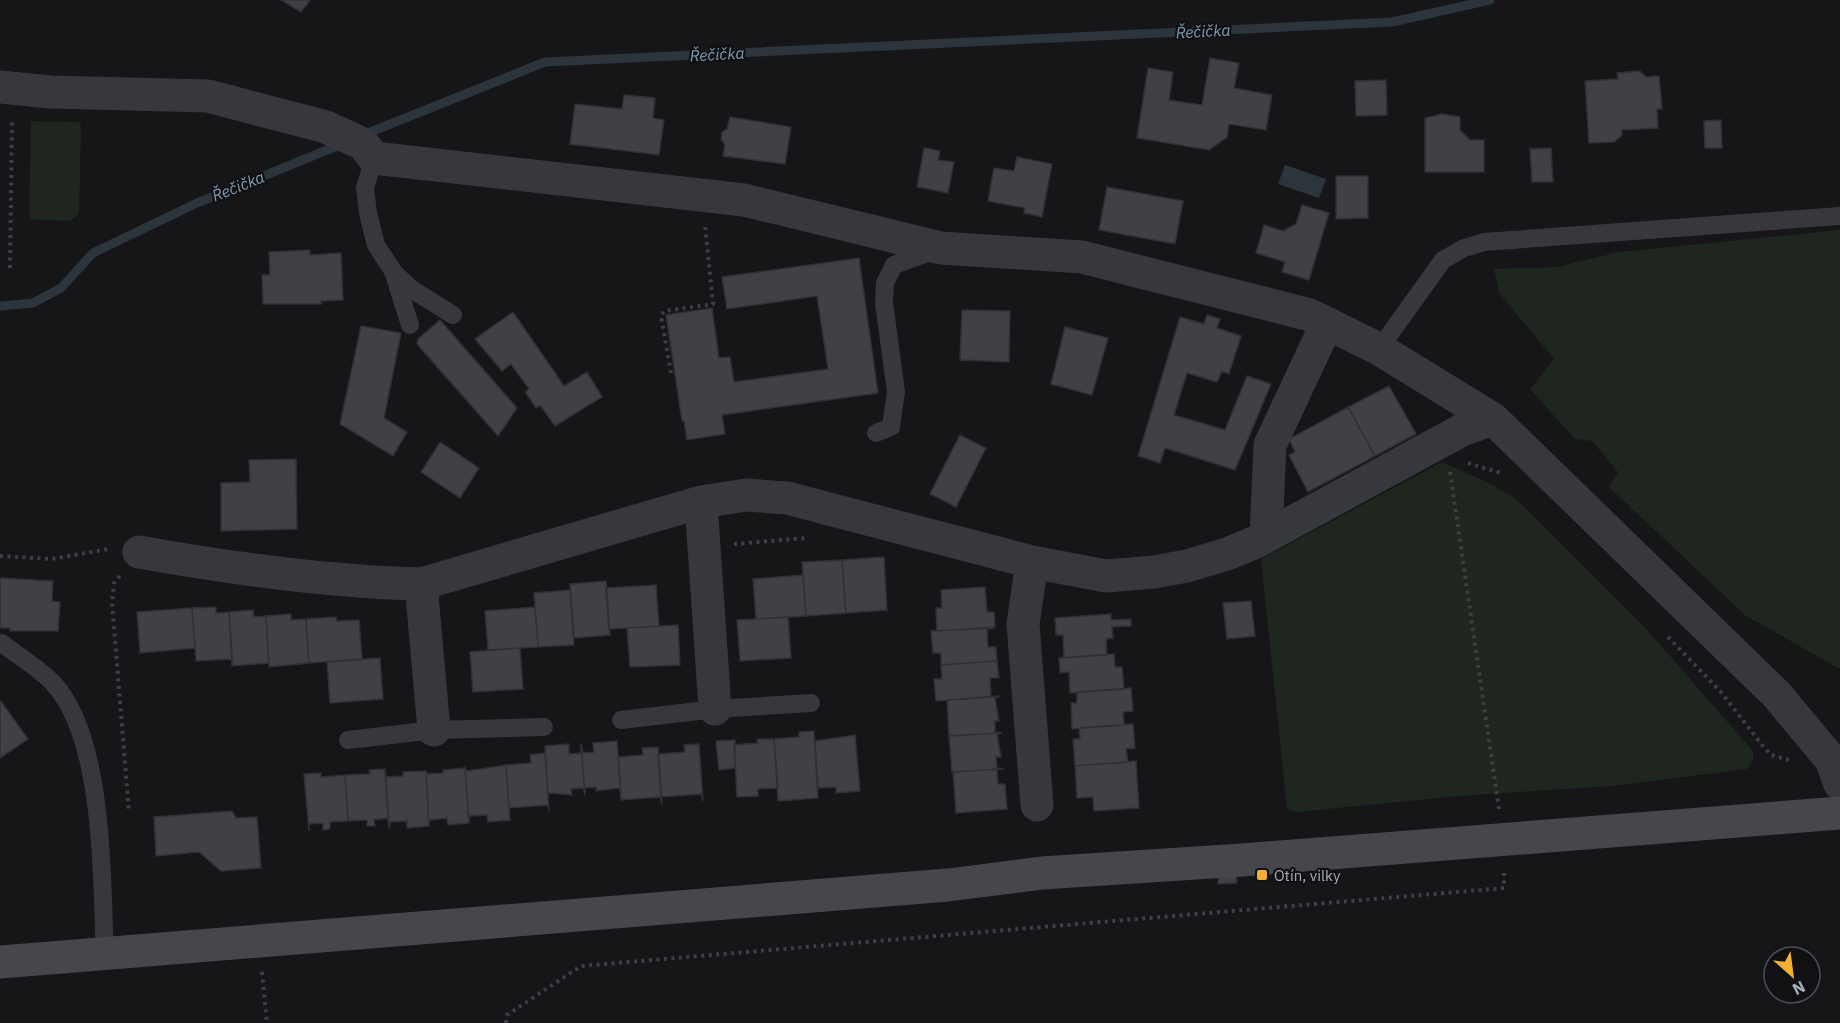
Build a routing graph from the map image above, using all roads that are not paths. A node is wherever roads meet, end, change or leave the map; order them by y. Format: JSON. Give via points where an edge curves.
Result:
{"nodes":[{"id":1,"x":6,"y":88,"type":"edge"},
{"id":2,"x":369,"y":151,"type":"junction"},
{"id":3,"x":1840,"y":216,"type":"edge"},
{"id":4,"x":941,"y":248,"type":"junction"},
{"id":5,"x":393,"y":272,"type":"junction"},
{"id":6,"x":453,"y":315,"type":"dead end"},
{"id":7,"x":1327,"y":323,"type":"junction"},
{"id":8,"x":411,"y":325,"type":"dead end"},
{"id":9,"x":1379,"y":349,"type":"junction"},
{"id":10,"x":1493,"y":419,"type":"junction"},
{"id":11,"x":876,"y":433,"type":"dead end"},
{"id":12,"x":701,"y":502,"type":"junction"},
{"id":13,"x":1266,"y":536,"type":"junction"},
{"id":14,"x":139,"y":552,"type":"road end"},
{"id":15,"x":1032,"y":562,"type":"junction"},
{"id":16,"x":421,"y":584,"type":"junction"},
{"id":17,"x":2,"y":643,"type":"dead end"},
{"id":18,"x":811,"y":703,"type":"dead end"},
{"id":19,"x":715,"y":709,"type":"junction"},
{"id":20,"x":621,"y":720,"type":"dead end"},
{"id":21,"x":544,"y":727,"type":"dead end"},
{"id":22,"x":434,"y":729,"type":"junction"},
{"id":23,"x":348,"y":740,"type":"dead end"},
{"id":24,"x":1840,"y":784,"type":"edge"},
{"id":25,"x":1037,"y":805,"type":"dead end"},
{"id":26,"x":1840,"y":813,"type":"edge"},
{"id":27,"x":105,"y":953,"type":"junction"},
{"id":28,"x":0,"y":962,"type":"edge"}],
"edges":[{"from":1,"to":2,"type":"street","via":[[208,96],[326,128]]},
{"from":2,"to":4,"type":"street","via":[[744,200]]},
{"from":2,"to":5,"type":"lane","via":[[365,188],[368,213],[376,245]]},
{"from":3,"to":9,"type":"lane","via":[[1484,242],[1443,260]]},
{"from":4,"to":7,"type":"street","via":[[1082,257],[1310,315]]},
{"from":4,"to":11,"type":"lane","via":[[894,265],[885,283],[884,303],[896,392],[891,427]]},
{"from":5,"to":6,"type":"lane"},
{"from":5,"to":8,"type":"lane"},
{"from":7,"to":9,"type":"street"},
{"from":7,"to":13,"type":"street","via":[[1270,445]]},
{"from":9,"to":10,"type":"street"},
{"from":10,"to":13,"type":"street","via":[[1462,430]]},
{"from":10,"to":24,"type":"street","via":[[1777,695],[1831,760]]},
{"from":12,"to":15,"type":"street","via":[[746,495],[787,498]]},
{"from":12,"to":16,"type":"street"},
{"from":12,"to":19,"type":"street"},
{"from":13,"to":15,"type":"street","via":[[1227,554],[1154,573],[1106,576]]},
{"from":14,"to":16,"type":"street","via":[[212,564]]},
{"from":15,"to":25,"type":"street","via":[[1023,624]]},
{"from":16,"to":22,"type":"street"},
{"from":17,"to":27,"type":"lane","via":[[53,683],[73,713],[89,756],[95,789]]},
{"from":18,"to":19,"type":"lane"},
{"from":19,"to":20,"type":"lane"},
{"from":21,"to":22,"type":"lane"},
{"from":22,"to":23,"type":"lane"},
{"from":26,"to":27,"type":"street","via":[[1042,873],[948,885]]},
{"from":27,"to":28,"type":"street"}]}
